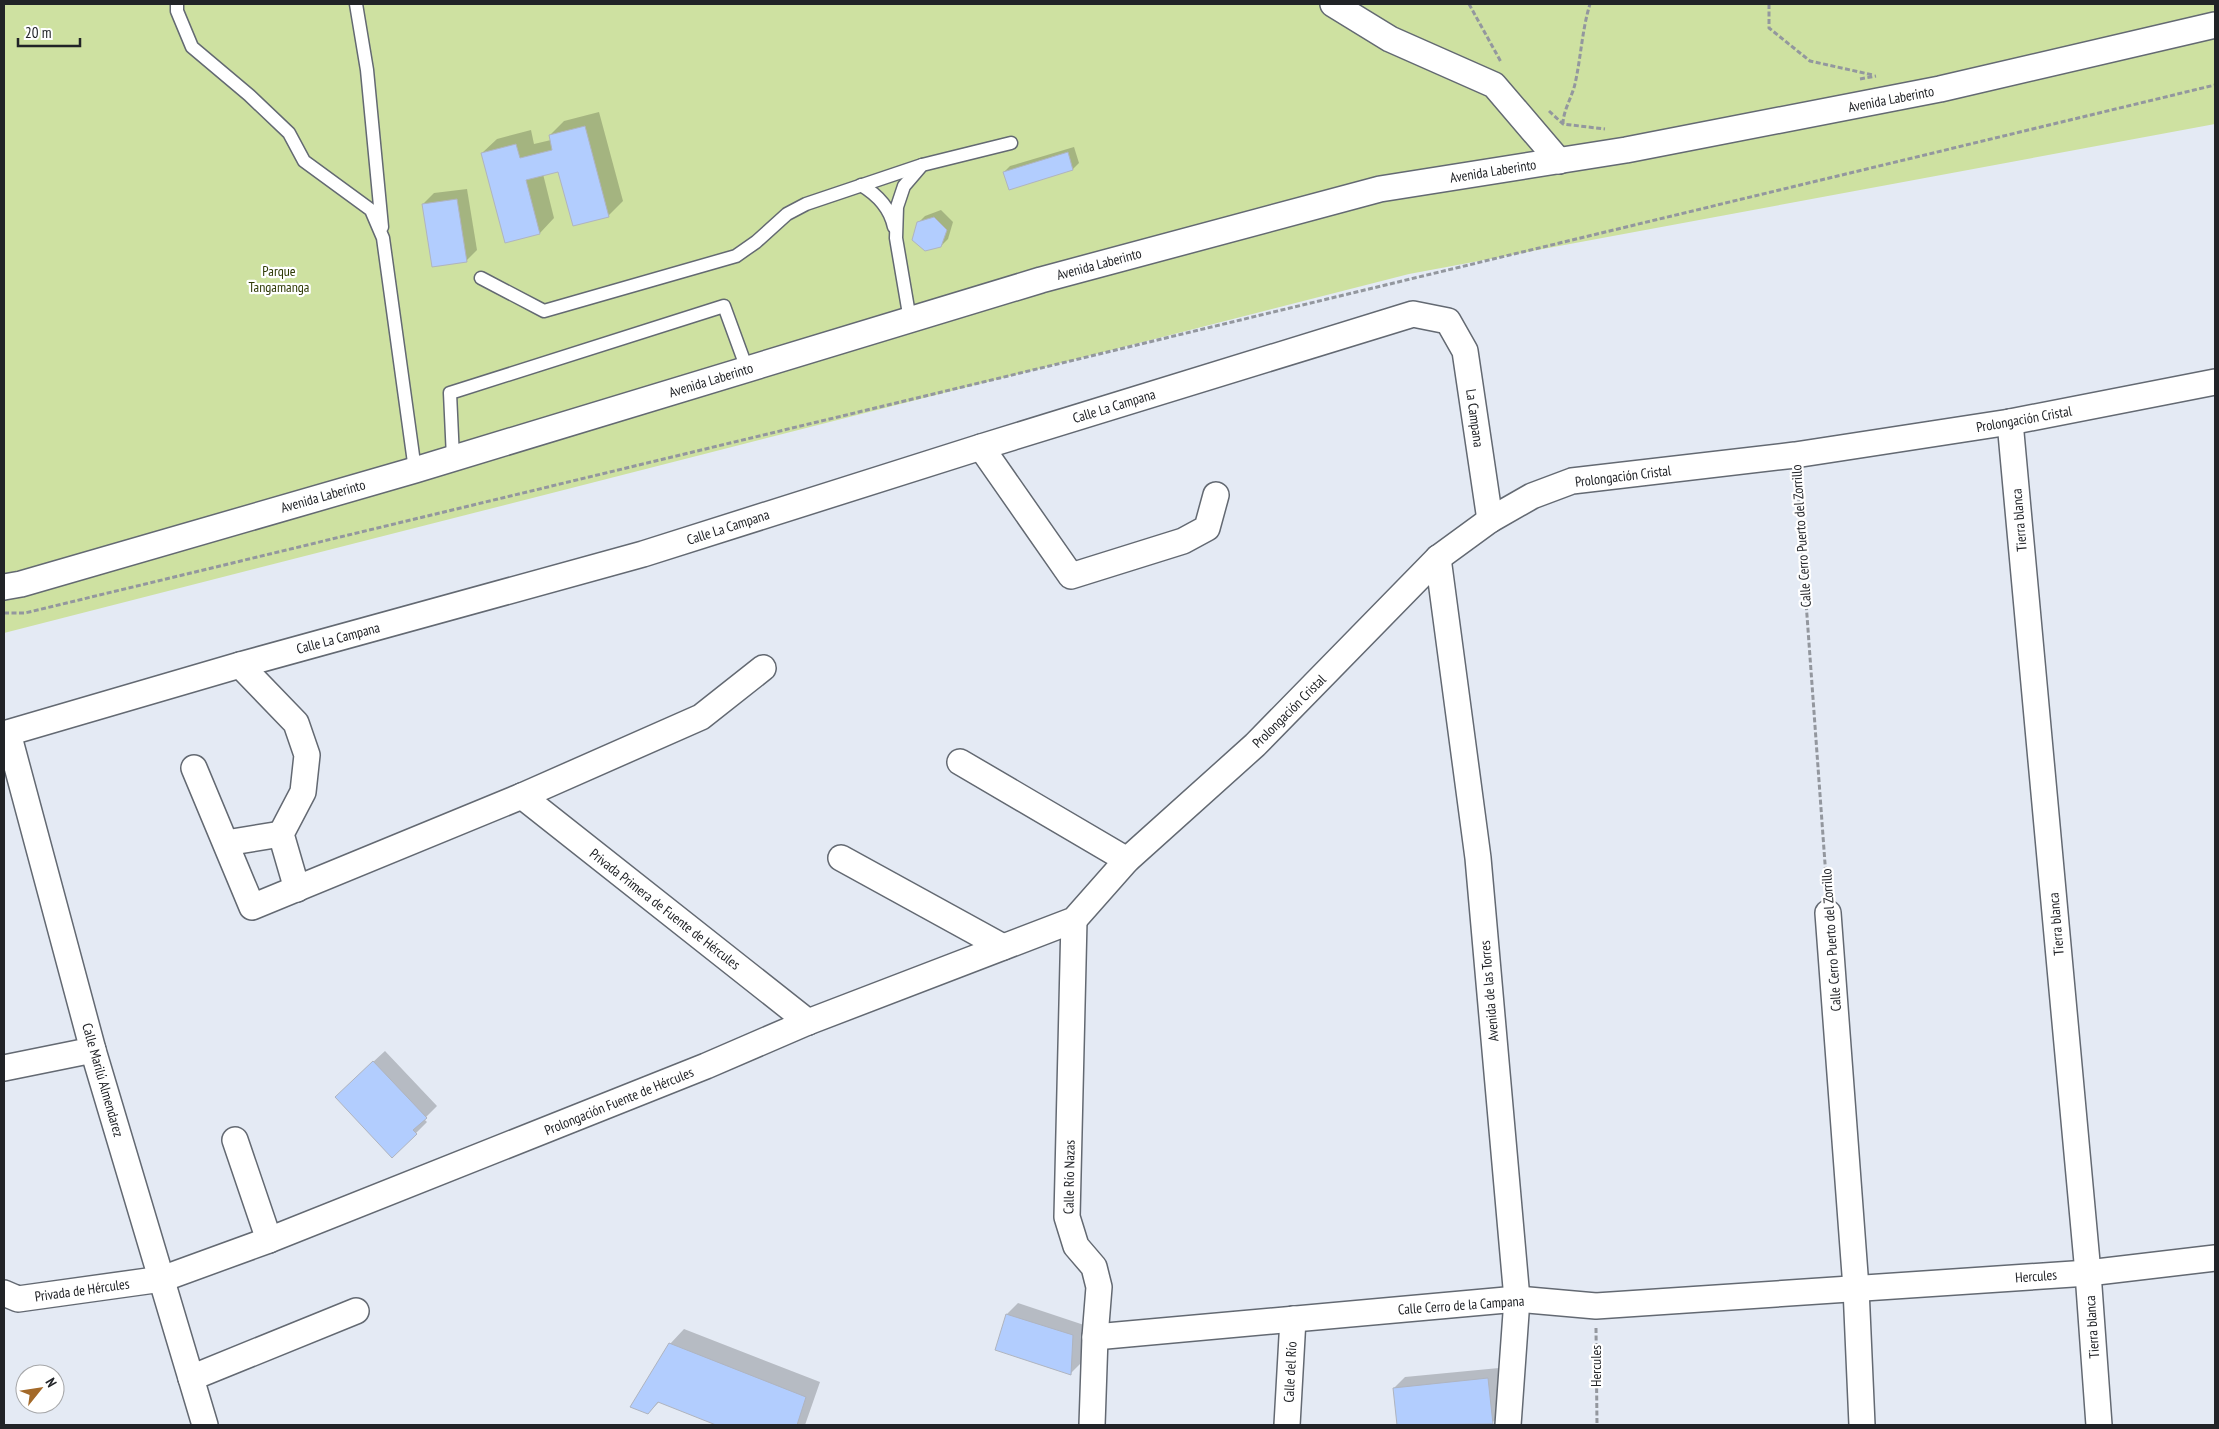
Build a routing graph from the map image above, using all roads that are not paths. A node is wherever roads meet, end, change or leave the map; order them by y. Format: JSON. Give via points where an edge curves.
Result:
{"nodes":[{"id":1,"x":177,"y":4,"type":"edge"},
{"id":2,"x":356,"y":4,"type":"edge"},
{"id":3,"x":1333,"y":4,"type":"edge"},
{"id":4,"x":2215,"y":25,"type":"edge"},
{"id":5,"x":1011,"y":143,"type":"dead end"},
{"id":6,"x":1559,"y":161,"type":"junction"},
{"id":7,"x":922,"y":165,"type":"junction"},
{"id":8,"x":862,"y":185,"type":"junction"},
{"id":9,"x":383,"y":238,"type":"junction"},
{"id":10,"x":896,"y":238,"type":"junction"},
{"id":11,"x":481,"y":278,"type":"dead end"},
{"id":12,"x":910,"y":320,"type":"junction"},
{"id":13,"x":1448,"y":321,"type":"joint"},
{"id":14,"x":747,"y":369,"type":"junction"},
{"id":15,"x":2215,"y":382,"type":"edge"},
{"id":16,"x":2010,"y":422,"type":"junction"},
{"id":17,"x":981,"y":447,"type":"junction"},
{"id":18,"x":453,"y":458,"type":"junction"},
{"id":19,"x":415,"y":470,"type":"junction"},
{"id":20,"x":1216,"y":495,"type":"dead end"},
{"id":21,"x":1490,"y":520,"type":"junction"},
{"id":22,"x":1438,"y":558,"type":"junction"},
{"id":23,"x":4,"y":587,"type":"edge"},
{"id":24,"x":240,"y":665,"type":"junction"},
{"id":25,"x":763,"y":668,"type":"dead end"},
{"id":26,"x":6,"y":734,"type":"edge"},
{"id":27,"x":960,"y":762,"type":"dead end"},
{"id":28,"x":194,"y":768,"type":"dead end"},
{"id":29,"x":522,"y":796,"type":"junction"},
{"id":30,"x":280,"y":834,"type":"junction"},
{"id":31,"x":226,"y":843,"type":"junction"},
{"id":32,"x":841,"y":858,"type":"dead end"},
{"id":33,"x":1127,"y":860,"type":"junction"},
{"id":34,"x":297,"y":889,"type":"junction"},
{"id":35,"x":1828,"y":913,"type":"road end"},
{"id":36,"x":1074,"y":920,"type":"junction"},
{"id":37,"x":1003,"y":947,"type":"junction"},
{"id":38,"x":808,"y":1022,"type":"junction"},
{"id":39,"x":93,"y":1050,"type":"junction"},
{"id":40,"x":4,"y":1068,"type":"edge"},
{"id":41,"x":235,"y":1140,"type":"dead end"},
{"id":42,"x":269,"y":1240,"type":"junction"},
{"id":43,"x":2215,"y":1258,"type":"edge"},
{"id":44,"x":2088,"y":1273,"type":"junction"},
{"id":45,"x":162,"y":1279,"type":"junction"},
{"id":46,"x":1856,"y":1288,"type":"junction"},
{"id":47,"x":4,"y":1293,"type":"edge"},
{"id":48,"x":1516,"y":1299,"type":"junction"},
{"id":49,"x":356,"y":1311,"type":"dead end"},
{"id":50,"x":1293,"y":1319,"type":"junction"},
{"id":51,"x":1095,"y":1336,"type":"junction"},
{"id":52,"x":191,"y":1378,"type":"junction"},
{"id":53,"x":205,"y":1425,"type":"edge"},
{"id":54,"x":1092,"y":1425,"type":"edge"},
{"id":55,"x":1287,"y":1425,"type":"edge"},
{"id":56,"x":1508,"y":1425,"type":"edge"},
{"id":57,"x":1862,"y":1425,"type":"edge"},
{"id":58,"x":2099,"y":1425,"type":"edge"}],
"edges":[{"from":1,"to":9,"type":"lane","via":[[192,47],[289,133],[304,161],[371,210]]},
{"from":2,"to":9,"type":"lane","via":[[367,70]]},
{"from":3,"to":6,"type":"street","via":[[1390,39],[1494,85]]},
{"from":4,"to":6,"type":"street","name":"Avenida Laberinto","via":[[1940,89]]},
{"from":5,"to":7,"type":"lane"},
{"from":6,"to":12,"type":"street","name":"Avenida Laberinto","via":[[1380,189],[1041,280]]},
{"from":7,"to":8,"type":"lane"},
{"from":7,"to":10,"type":"lane","via":[[904,186],[898,207]]},
{"from":8,"to":10,"type":"lane","via":[[885,204],[892,216]]},
{"from":8,"to":11,"type":"lane","via":[[787,214],[736,256],[544,311]]},
{"from":9,"to":19,"type":"lane"},
{"from":10,"to":12,"type":"lane"},
{"from":12,"to":14,"type":"street","name":"Avenida Laberinto"},
{"from":13,"to":17,"type":"street","name":"Calle La Campana","via":[[1413,314]]},
{"from":13,"to":21,"type":"street","name":"La Campana","via":[[1465,351]]},
{"from":14,"to":18,"type":"street","name":"Avenida Laberinto"},
{"from":14,"to":18,"type":"lane","via":[[724,306],[450,393]]},
{"from":15,"to":16,"type":"street","name":"Prolongación Cristal"},
{"from":16,"to":21,"type":"street","name":"Prolongación Cristal","via":[[1796,455],[1572,481],[1532,496]]},
{"from":16,"to":44,"type":"street","name":"Tierra blanca"},
{"from":17,"to":20,"type":"street","via":[[1071,576],[1183,542],[1207,528]]},
{"from":17,"to":24,"type":"street","name":"Calle La Campana","via":[[643,554]]},
{"from":18,"to":19,"type":"street","name":"Avenida Laberinto"},
{"from":19,"to":23,"type":"street","name":"Avenida Laberinto","via":[[31,582]]},
{"from":21,"to":22,"type":"street","name":"Prolongación Cristal"},
{"from":22,"to":33,"type":"street","name":"Prolongación Cristal","via":[[1255,745]]},
{"from":22,"to":48,"type":"street","name":"Avenida de las Torres","via":[[1478,858]]},
{"from":24,"to":26,"type":"street","name":"Calle La Campana"},
{"from":24,"to":30,"type":"street","via":[[296,723],[307,755],[303,792]]},
{"from":25,"to":29,"type":"street","via":[[701,717]]},
{"from":26,"to":39,"type":"street","name":"Calle Marilú Almendarez"},
{"from":27,"to":33,"type":"street"},
{"from":28,"to":31,"type":"street"},
{"from":29,"to":34,"type":"street"},
{"from":29,"to":38,"type":"street","name":"Privada Primera de Fuente de Hércules"},
{"from":30,"to":31,"type":"street"},
{"from":30,"to":34,"type":"street"},
{"from":31,"to":34,"type":"street","via":[[252,907]]},
{"from":32,"to":37,"type":"street"},
{"from":33,"to":36,"type":"street","name":"Prolongación Cristal"},
{"from":35,"to":46,"type":"street","name":"Calle Cerro Puerto del Zorrillo"},
{"from":36,"to":37,"type":"street","name":"Prolongación Fuente de Hércules"},
{"from":36,"to":51,"type":"street","name":"Calle Río Nazas","via":[[1068,1217],[1076,1246],[1094,1267],[1099,1288]]},
{"from":37,"to":38,"type":"street","name":"Prolongación Fuente de Hércules"},
{"from":38,"to":42,"type":"street","name":"Prolongación Fuente de Hércules","via":[[706,1066]]},
{"from":39,"to":40,"type":"street"},
{"from":39,"to":45,"type":"street","name":"Calle Marilú Almendarez"},
{"from":41,"to":42,"type":"street"},
{"from":42,"to":45,"type":"street","name":"Prolongación Fuente de Hércules"},
{"from":43,"to":44,"type":"street","name":"Hercules"},
{"from":44,"to":46,"type":"street","name":"Hercules"},
{"from":44,"to":58,"type":"street","name":"Tierra blanca"},
{"from":45,"to":47,"type":"street","name":"Privada de Hércules","via":[[18,1299]]},
{"from":45,"to":52,"type":"street","name":"Calle Marilú Almendarez"},
{"from":46,"to":48,"type":"street","name":"Calle Cerro de la Campana","via":[[1596,1306]]},
{"from":46,"to":57,"type":"street","name":"Calle Cerro Puerto del Zorrillo"},
{"from":48,"to":50,"type":"street","name":"Calle Cerro de la Campana"},
{"from":48,"to":56,"type":"street","name":"Avenida de las Torres"},
{"from":49,"to":52,"type":"street"},
{"from":50,"to":51,"type":"street","name":"Calle Cerro de la Campana"},
{"from":50,"to":55,"type":"street","name":"Calle del Río"},
{"from":51,"to":54,"type":"street","name":"Calle Río Nazas"},
{"from":52,"to":53,"type":"street","name":"Calle Marilú Almendarez"}]}
